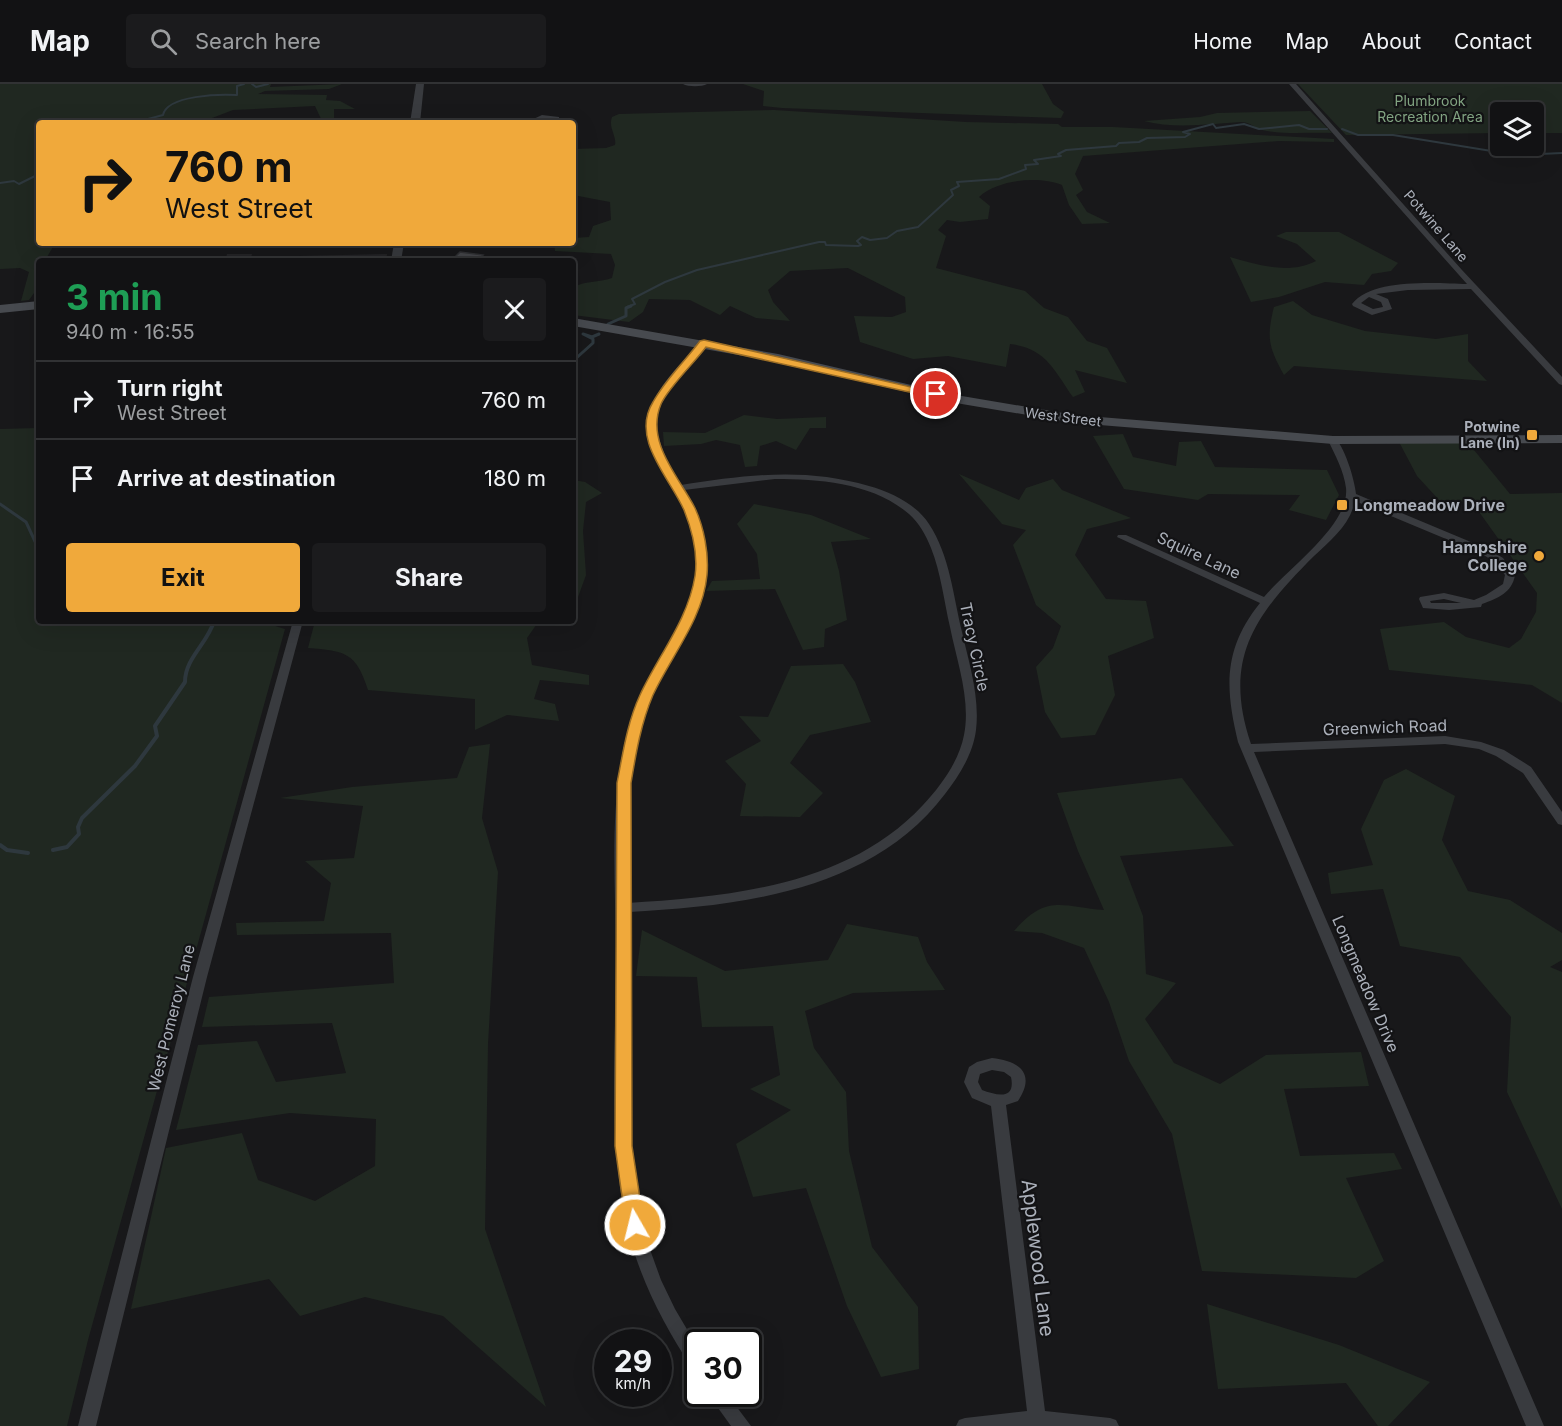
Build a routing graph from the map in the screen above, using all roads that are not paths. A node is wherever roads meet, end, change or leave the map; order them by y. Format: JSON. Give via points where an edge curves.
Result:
{"nodes":[{"id":1,"x":420,"y":84,"type":"edge"},
{"id":2,"x":686,"y":84,"type":"edge"},
{"id":3,"x":705,"y":84,"type":"edge"},
{"id":4,"x":1292,"y":84,"type":"edge"},
{"id":5,"x":415,"y":120,"type":"edge"},
{"id":6,"x":536,"y":120,"type":"edge"},
{"id":7,"x":558,"y":120,"type":"edge"},
{"id":8,"x":1471,"y":287,"type":"junction"},
{"id":9,"x":1371,"y":295,"type":"dead end"},
{"id":10,"x":36,"y":305,"type":"edge"},
{"id":11,"x":0,"y":309,"type":"edge"},
{"id":12,"x":576,"y":322,"type":"edge"},
{"id":13,"x":704,"y":343,"type":"junction"},
{"id":14,"x":1562,"y":382,"type":"edge"},
{"id":15,"x":1562,"y":439,"type":"edge"},
{"id":16,"x":1333,"y":440,"type":"junction"},
{"id":17,"x":679,"y":489,"type":"junction"},
{"id":18,"x":1351,"y":495,"type":"junction"},
{"id":19,"x":1122,"y":537,"type":"dead end"},
{"id":20,"x":1264,"y":601,"type":"junction"},
{"id":21,"x":1477,"y":604,"type":"dead end"},
{"id":22,"x":297,"y":624,"type":"edge"},
{"id":23,"x":1247,"y":748,"type":"junction"},
{"id":24,"x":1562,"y":821,"type":"edge"},
{"id":25,"x":623,"y":908,"type":"junction"},
{"id":26,"x":998,"y":1102,"type":"dead end"},
{"id":27,"x":684,"y":1339,"type":"edge"},
{"id":28,"x":727,"y":1407,"type":"edge"},
{"id":29,"x":1037,"y":1418,"type":"junction"},
{"id":30,"x":87,"y":1426,"type":"edge"},
{"id":31,"x":742,"y":1426,"type":"edge"},
{"id":32,"x":965,"y":1426,"type":"edge"},
{"id":33,"x":1110,"y":1426,"type":"edge"},
{"id":34,"x":1535,"y":1426,"type":"edge"}],
"edges":[{"from":1,"to":5,"type":"street"},
{"from":2,"to":3,"type":"street"},
{"from":4,"to":8,"type":"street","name":"Potwine Lane"},
{"from":6,"to":7,"type":"street","via":[[549,116]]},
{"from":8,"to":9,"type":"street","via":[[1407,286]]},
{"from":8,"to":14,"type":"street","name":"Potwine Lane"},
{"from":10,"to":11,"type":"main road"},
{"from":12,"to":13,"type":"main road","name":"West Street"},
{"from":13,"to":16,"type":"main road","name":"West Street","via":[[1027,413]]},
{"from":13,"to":17,"type":"street","via":[[664,392],[652,416],[655,448]]},
{"from":15,"to":16,"type":"main road","name":"West Street"},
{"from":16,"to":18,"type":"street"},
{"from":17,"to":25,"type":"street","via":[[699,537],[701,575],[692,611],[647,695],[634,728],[624,783]]},
{"from":17,"to":25,"type":"street","name":"Tracy Circle","via":[[760,475],[806,474],[879,492],[915,514],[937,550],[969,688],[971,725],[964,755],[939,795],[894,838],[868,854],[779,890],[721,901]]},
{"from":18,"to":20,"type":"street","name":"Longmeadow Drive","via":[[1338,528]]},
{"from":18,"to":21,"type":"street","via":[[1499,560],[1510,575],[1508,585]]},
{"from":19,"to":20,"type":"street","name":"Squire Lane"},
{"from":20,"to":23,"type":"street","name":"Longmeadow Drive","via":[[1244,635],[1236,669],[1237,709]]},
{"from":22,"to":30,"type":"street","name":"West Pomeroy Lane","via":[[200,977]]},
{"from":23,"to":24,"type":"street","name":"Greenwich Road","via":[[1438,740],[1481,746],[1527,770]]},
{"from":23,"to":34,"type":"street","name":"Longmeadow Drive"},
{"from":25,"to":27,"type":"street","via":[[623,1146],[635,1225],[654,1284]]},
{"from":26,"to":29,"type":"street","name":"Applewood Lane"},
{"from":28,"to":31,"type":"street"},
{"from":29,"to":32,"type":"street"},
{"from":29,"to":33,"type":"street"}]}
